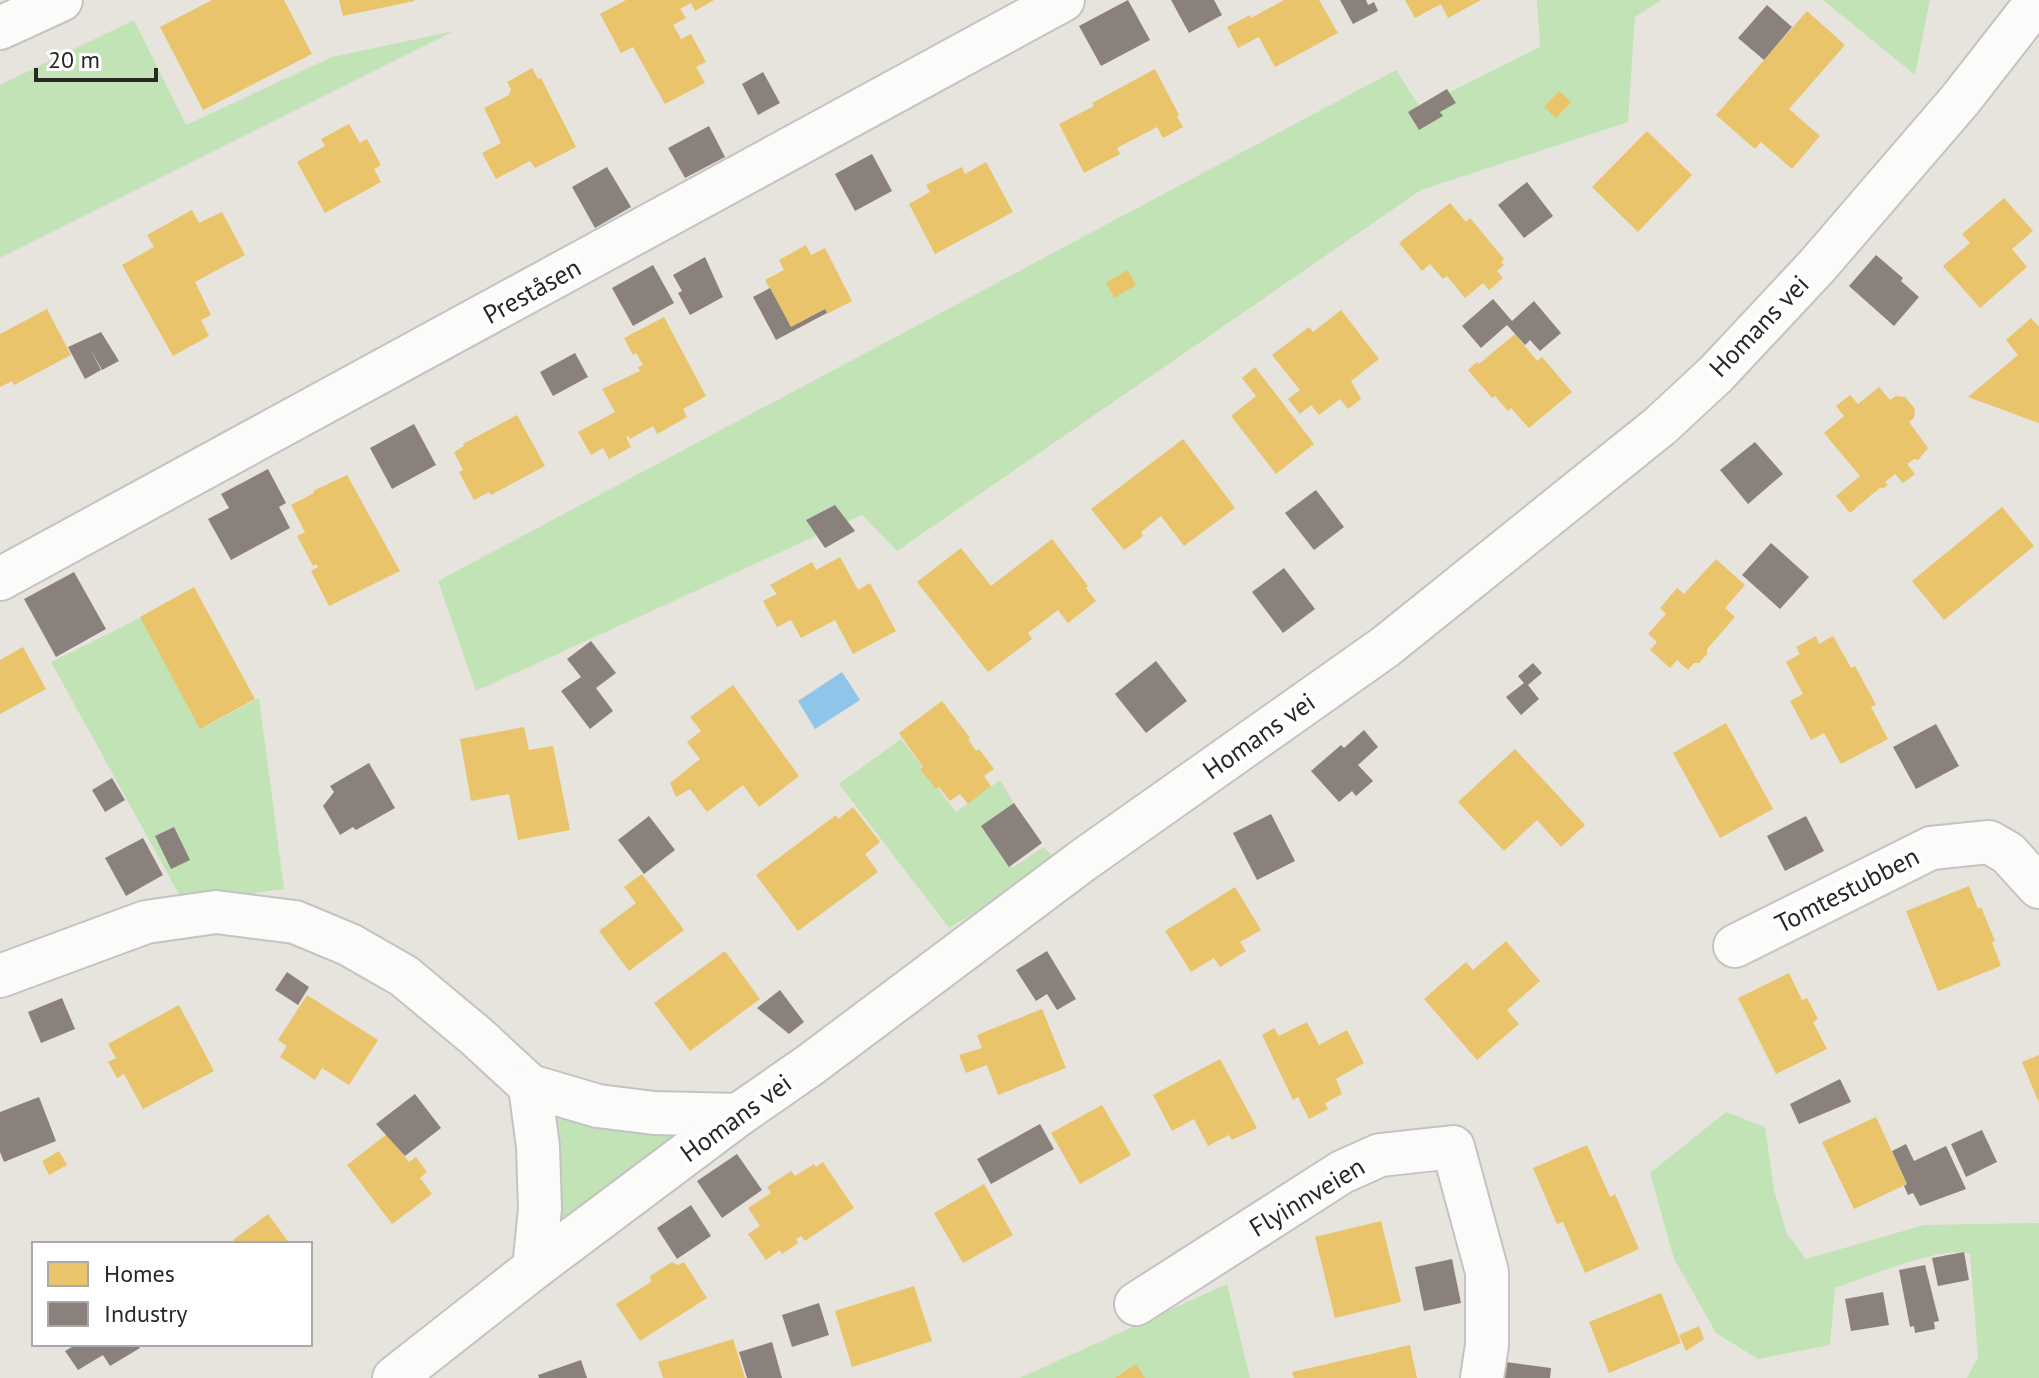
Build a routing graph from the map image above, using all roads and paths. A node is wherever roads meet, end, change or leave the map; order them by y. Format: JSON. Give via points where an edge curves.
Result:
{"nodes":[{"id":1,"x":61,"y":0,"type":"edge"},
{"id":2,"x":1063,"y":0,"type":"edge"},
{"id":3,"x":2038,"y":0,"type":"edge"},
{"id":4,"x":0,"y":28,"type":"edge"},
{"id":5,"x":0,"y":579,"type":"edge"},
{"id":6,"x":2039,"y":887,"type":"edge"},
{"id":7,"x":1735,"y":946,"type":"dead end"},
{"id":8,"x":0,"y":976,"type":"edge"},
{"id":9,"x":530,"y":1086,"type":"junction"},
{"id":10,"x":738,"y":1115,"type":"junction"},
{"id":11,"x":534,"y":1268,"type":"junction"},
{"id":12,"x":1136,"y":1304,"type":"dead end"},
{"id":13,"x":394,"y":1378,"type":"edge"},
{"id":14,"x":1482,"y":1378,"type":"edge"}],
"edges":[{"from":1,"to":4,"type":"street"},
{"from":2,"to":5,"type":"street","name":"Preståsen"},
{"from":3,"to":10,"type":"street","name":"Homans vei","via":[[1817,266],[1660,426],[1385,647],[1082,861]]},
{"from":6,"to":7,"type":"street","name":"Tomtestubben","via":[[2008,853],[1989,842],[1931,848]]},
{"from":8,"to":9,"type":"street","via":[[146,922],[216,912],[295,922],[404,976]]},
{"from":9,"to":10,"type":"street","via":[[598,1106]]},
{"from":9,"to":11,"type":"street","via":[[540,1209]]},
{"from":10,"to":11,"type":"street","name":"Homans vei"},
{"from":11,"to":13,"type":"street","name":"Homans vei"},
{"from":12,"to":14,"type":"street","name":"Flyinnveien","via":[[1342,1172],[1380,1155],[1453,1147],[1487,1272]]}]}
